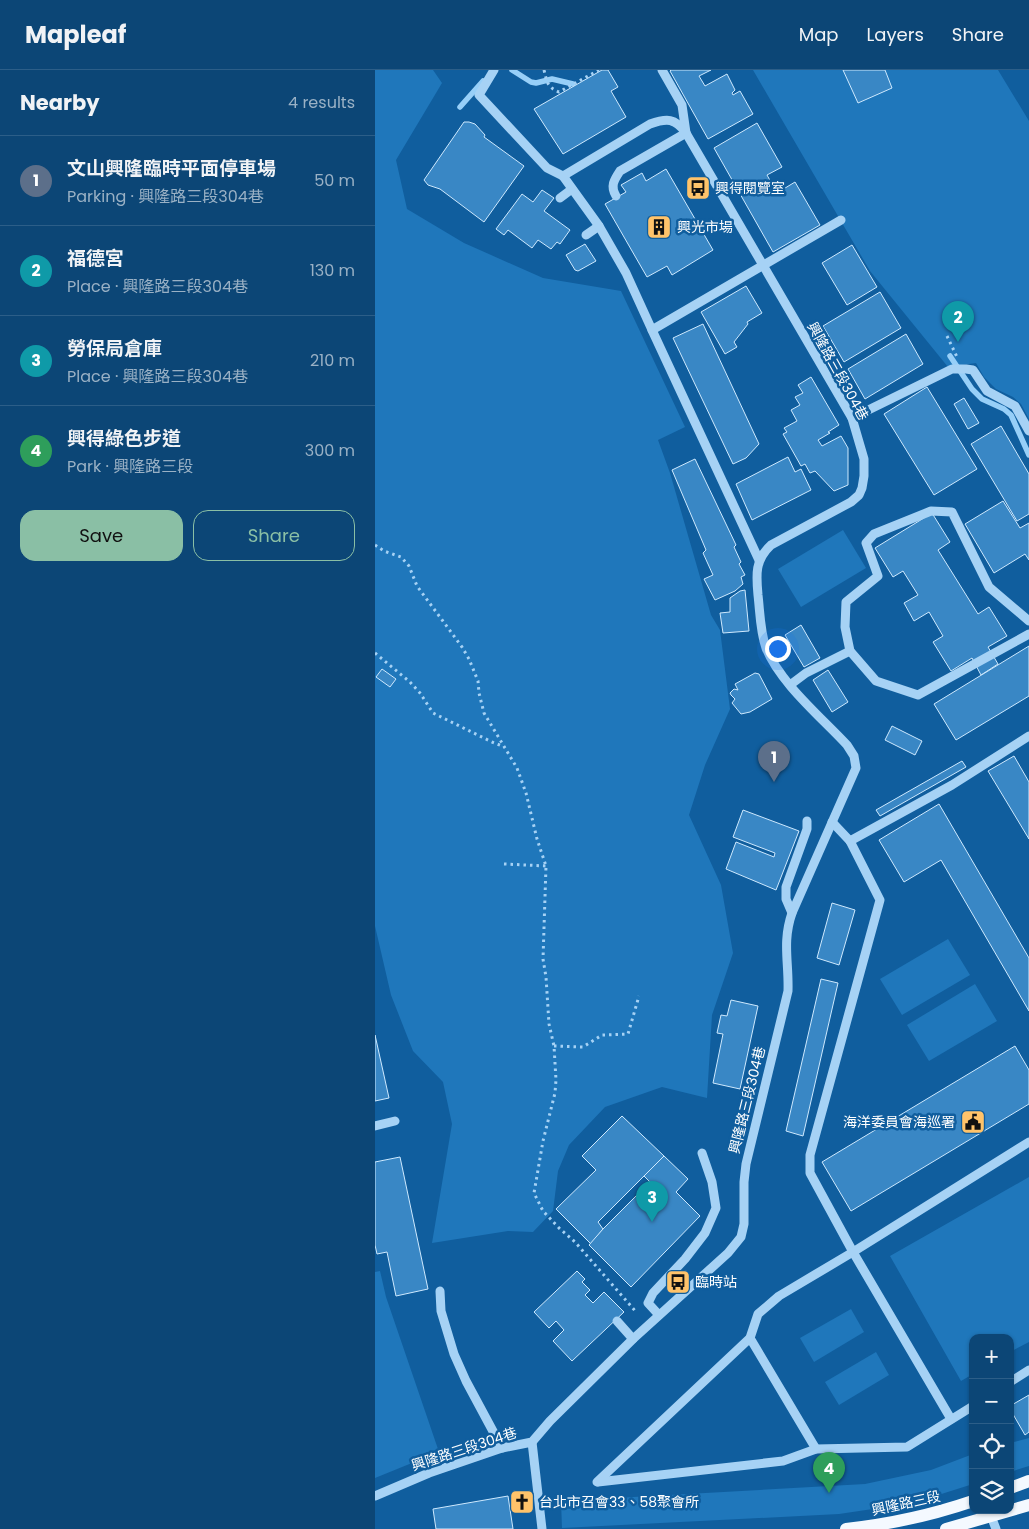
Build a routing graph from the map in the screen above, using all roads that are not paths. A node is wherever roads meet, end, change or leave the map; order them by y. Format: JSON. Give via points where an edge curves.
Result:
{"nodes":[{"id":1,"x":493,"y":70,"type":"edge"},
{"id":2,"x":661,"y":70,"type":"edge"},
{"id":3,"x":686,"y":133,"type":"junction"},
{"id":4,"x":563,"y":176,"type":"junction"},
{"id":5,"x":573,"y":189,"type":"junction"},
{"id":6,"x":617,"y":196,"type":"dead end"},
{"id":7,"x":560,"y":198,"type":"dead end"},
{"id":8,"x":841,"y":220,"type":"dead end"},
{"id":9,"x":599,"y":226,"type":"junction"},
{"id":10,"x":586,"y":235,"type":"dead end"},
{"id":11,"x":763,"y":266,"type":"junction"},
{"id":12,"x":652,"y":330,"type":"junction"},
{"id":13,"x":852,"y":418,"type":"junction"},
{"id":14,"x":1029,"y":431,"type":"edge"},
{"id":15,"x":759,"y":560,"type":"junction"},
{"id":16,"x":1029,"y":621,"type":"edge"},
{"id":17,"x":1029,"y":634,"type":"edge"},
{"id":18,"x":850,"y":651,"type":"junction"},
{"id":19,"x":790,"y":685,"type":"junction"},
{"id":20,"x":1029,"y":736,"type":"edge"},
{"id":21,"x":807,"y":821,"type":"dead end"},
{"id":22,"x":832,"y":822,"type":"junction"},
{"id":23,"x":850,"y":841,"type":"junction"},
{"id":24,"x":792,"y":913,"type":"junction"},
{"id":25,"x":395,"y":1121,"type":"dead end"},
{"id":26,"x":375,"y":1126,"type":"edge"},
{"id":27,"x":1029,"y":1142,"type":"edge"},
{"id":28,"x":702,"y":1153,"type":"dead end"},
{"id":29,"x":853,"y":1252,"type":"junction"},
{"id":30,"x":440,"y":1291,"type":"dead end"},
{"id":31,"x":659,"y":1314,"type":"junction"},
{"id":32,"x":617,"y":1321,"type":"dead end"},
{"id":33,"x":750,"y":1338,"type":"junction"},
{"id":34,"x":633,"y":1339,"type":"junction"},
{"id":35,"x":1029,"y":1370,"type":"edge"},
{"id":36,"x":1014,"y":1379,"type":"edge"},
{"id":37,"x":969,"y":1408,"type":"edge"},
{"id":38,"x":951,"y":1419,"type":"junction"},
{"id":39,"x":532,"y":1442,"type":"junction"},
{"id":40,"x":502,"y":1448,"type":"junction"},
{"id":41,"x":816,"y":1449,"type":"junction"},
{"id":42,"x":1029,"y":1481,"type":"edge"},
{"id":43,"x":1014,"y":1487,"type":"edge"},
{"id":44,"x":375,"y":1496,"type":"edge"},
{"id":45,"x":969,"y":1502,"type":"edge"},
{"id":46,"x":1029,"y":1505,"type":"edge"},
{"id":47,"x":991,"y":1516,"type":"junction"},
{"id":48,"x":542,"y":1529,"type":"edge"},
{"id":49,"x":846,"y":1529,"type":"edge"},
{"id":50,"x":946,"y":1529,"type":"edge"},
{"id":51,"x":996,"y":1529,"type":"edge"}],
"edges":[{"from":1,"to":4,"type":"street","name":"興隆路三段304巷","via":[[479,95],[547,168]]},
{"from":2,"to":3,"type":"street","via":[[682,105]]},
{"from":3,"to":4,"type":"street","name":"興隆路三段304巷","via":[[674,121],[660,120]]},
{"from":3,"to":6,"type":"street","via":[[620,171],[613,181]]},
{"from":3,"to":11,"type":"street","name":"興隆路三段304巷"},
{"from":4,"to":5,"type":"street","name":"興隆路三段304巷"},
{"from":5,"to":7,"type":"street"},
{"from":5,"to":9,"type":"street","name":"興隆路三段304巷"},
{"from":8,"to":11,"type":"street"},
{"from":9,"to":10,"type":"street"},
{"from":9,"to":12,"type":"street","name":"興隆路三段304巷","via":[[626,273]]},
{"from":11,"to":12,"type":"street"},
{"from":11,"to":13,"type":"street","name":"興隆路三段304巷"},
{"from":12,"to":15,"type":"street","name":"興隆路三段304巷"},
{"from":13,"to":14,"type":"street","via":[[952,369],[966,369],[973,370],[987,391],[1015,406]]},
{"from":13,"to":15,"type":"street","name":"興隆路三段304巷","via":[[864,459],[859,495],[778,540]]},
{"from":15,"to":19,"type":"street","name":"興隆路三段304巷","via":[[757,578],[761,630],[772,661]]},
{"from":16,"to":18,"type":"street","via":[[989,587],[952,512],[931,510],[874,534],[866,543],[878,576],[846,602],[845,626]]},
{"from":17,"to":18,"type":"street","via":[[918,695],[876,680]]},
{"from":18,"to":19,"type":"street","via":[[806,673]]},
{"from":19,"to":22,"type":"street","name":"興隆路三段304巷","via":[[847,744],[854,756],[856,768]]},
{"from":20,"to":23,"type":"street","via":[[952,785]]},
{"from":21,"to":24,"type":"street","via":[[786,888],[786,899]]},
{"from":22,"to":23,"type":"street"},
{"from":22,"to":24,"type":"street","name":"興隆路三段304巷"},
{"from":23,"to":29,"type":"street","via":[[880,900],[810,1155],[810,1173]]},
{"from":24,"to":31,"type":"street","name":"興隆路三段304巷","via":[[786,940],[788,991],[746,1164],[741,1237],[728,1253]]},
{"from":25,"to":26,"type":"street"},
{"from":27,"to":29,"type":"street"},
{"from":28,"to":31,"type":"street","via":[[712,1182],[716,1208],[705,1233],[648,1302]]},
{"from":29,"to":33,"type":"street","via":[[779,1296],[758,1314]]},
{"from":29,"to":38,"type":"street"},
{"from":30,"to":40,"type":"street","via":[[441,1311],[454,1354]]},
{"from":31,"to":34,"type":"street","name":"興隆路三段304巷"},
{"from":32,"to":34,"type":"street"},
{"from":33,"to":41,"type":"street"},
{"from":33,"to":41,"type":"street","via":[[597,1482],[783,1461]]},
{"from":34,"to":39,"type":"street","name":"興隆路三段304巷"},
{"from":35,"to":36,"type":"street"},
{"from":37,"to":38,"type":"street"},
{"from":38,"to":41,"type":"street","via":[[907,1447]]},
{"from":39,"to":40,"type":"street","name":"興隆路三段304巷"},
{"from":39,"to":48,"type":"street"},
{"from":40,"to":44,"type":"street","name":"興隆路三段304巷"},
{"from":42,"to":43,"type":"main road"},
{"from":45,"to":49,"type":"main road","name":"興隆路三段","via":[[928,1516]]},
{"from":46,"to":47,"type":"main road"},
{"from":47,"to":50,"type":"main road"},
{"from":47,"to":51,"type":"street"}]}
